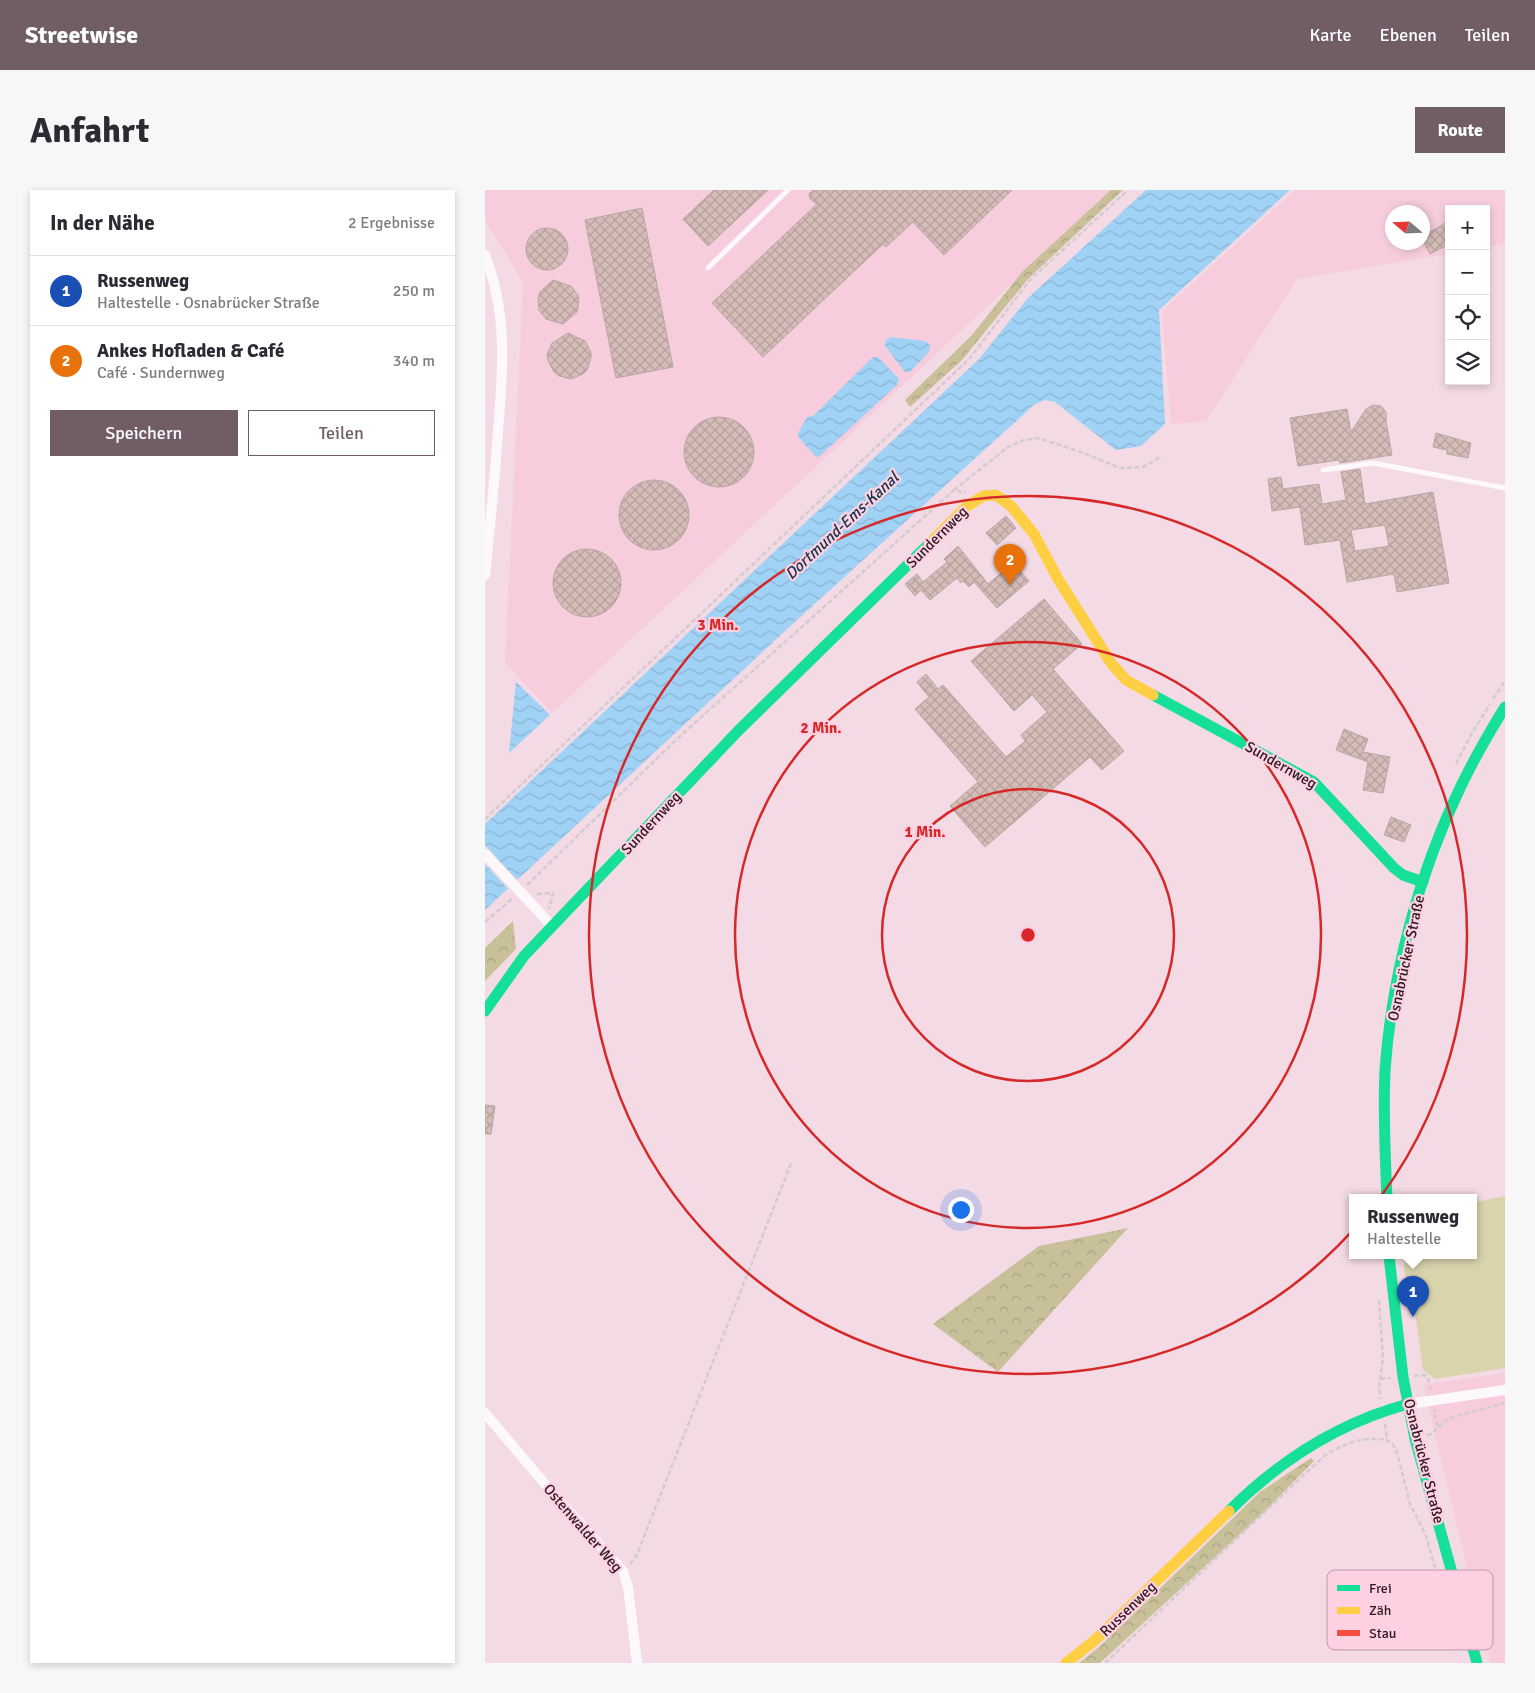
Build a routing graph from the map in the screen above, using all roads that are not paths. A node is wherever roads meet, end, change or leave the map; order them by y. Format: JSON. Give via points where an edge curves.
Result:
{"nodes":[{"id":1,"x":788,"y":190,"type":"edge"},
{"id":2,"x":485,"y":255,"type":"edge"},
{"id":3,"x":708,"y":268,"type":"dead end"},
{"id":4,"x":1323,"y":470,"type":"dead end"},
{"id":5,"x":1505,"y":488,"type":"edge"},
{"id":6,"x":485,"y":575,"type":"edge"},
{"id":7,"x":1505,"y":707,"type":"edge"},
{"id":8,"x":485,"y":854,"type":"edge"},
{"id":9,"x":1423,"y":882,"type":"junction"},
{"id":10,"x":553,"y":927,"type":"junction"},
{"id":11,"x":485,"y":1011,"type":"edge"},
{"id":12,"x":1387,"y":1194,"type":"edge"},
{"id":13,"x":1389,"y":1259,"type":"edge"},
{"id":14,"x":1505,"y":1390,"type":"edge"},
{"id":15,"x":1408,"y":1404,"type":"junction"},
{"id":16,"x":485,"y":1413,"type":"edge"},
{"id":17,"x":1451,"y":1570,"type":"edge"},
{"id":18,"x":1473,"y":1650,"type":"edge"},
{"id":19,"x":637,"y":1663,"type":"edge"},
{"id":20,"x":1066,"y":1663,"type":"edge"},
{"id":21,"x":1477,"y":1663,"type":"edge"}],
"edges":[{"from":1,"to":3,"type":"lane"},
{"from":2,"to":6,"type":"street","via":[[499,305],[503,373]]},
{"from":4,"to":5,"type":"lane","via":[[1373,463]]},
{"from":7,"to":9,"type":"street","name":"Osnabrücker Straße","via":[[1472,762]]},
{"from":8,"to":10,"type":"street","via":[[532,898]]},
{"from":9,"to":10,"type":"street","name":"Sundernweg","via":[[1394,868],[1314,782],[1126,680],[1111,663],[1034,534],[1011,506],[996,495],[983,496],[966,507],[738,731]]},
{"from":9,"to":12,"type":"street","name":"Osnabrücker Straße","via":[[1397,981],[1387,1052]]},
{"from":10,"to":11,"type":"street","via":[[509,975]]},
{"from":13,"to":15,"type":"street","name":"Osnabrücker Straße"},
{"from":14,"to":15,"type":"street"},
{"from":15,"to":17,"type":"street","name":"Osnabrücker Straße"},
{"from":15,"to":20,"type":"street","name":"Russenweg","via":[[1353,1422],[1284,1462],[1094,1641]]},
{"from":16,"to":19,"type":"street","name":"Ostenwalder Weg","via":[[623,1570]]},
{"from":18,"to":21,"type":"street","name":"Osnabrücker Straße"}]}
